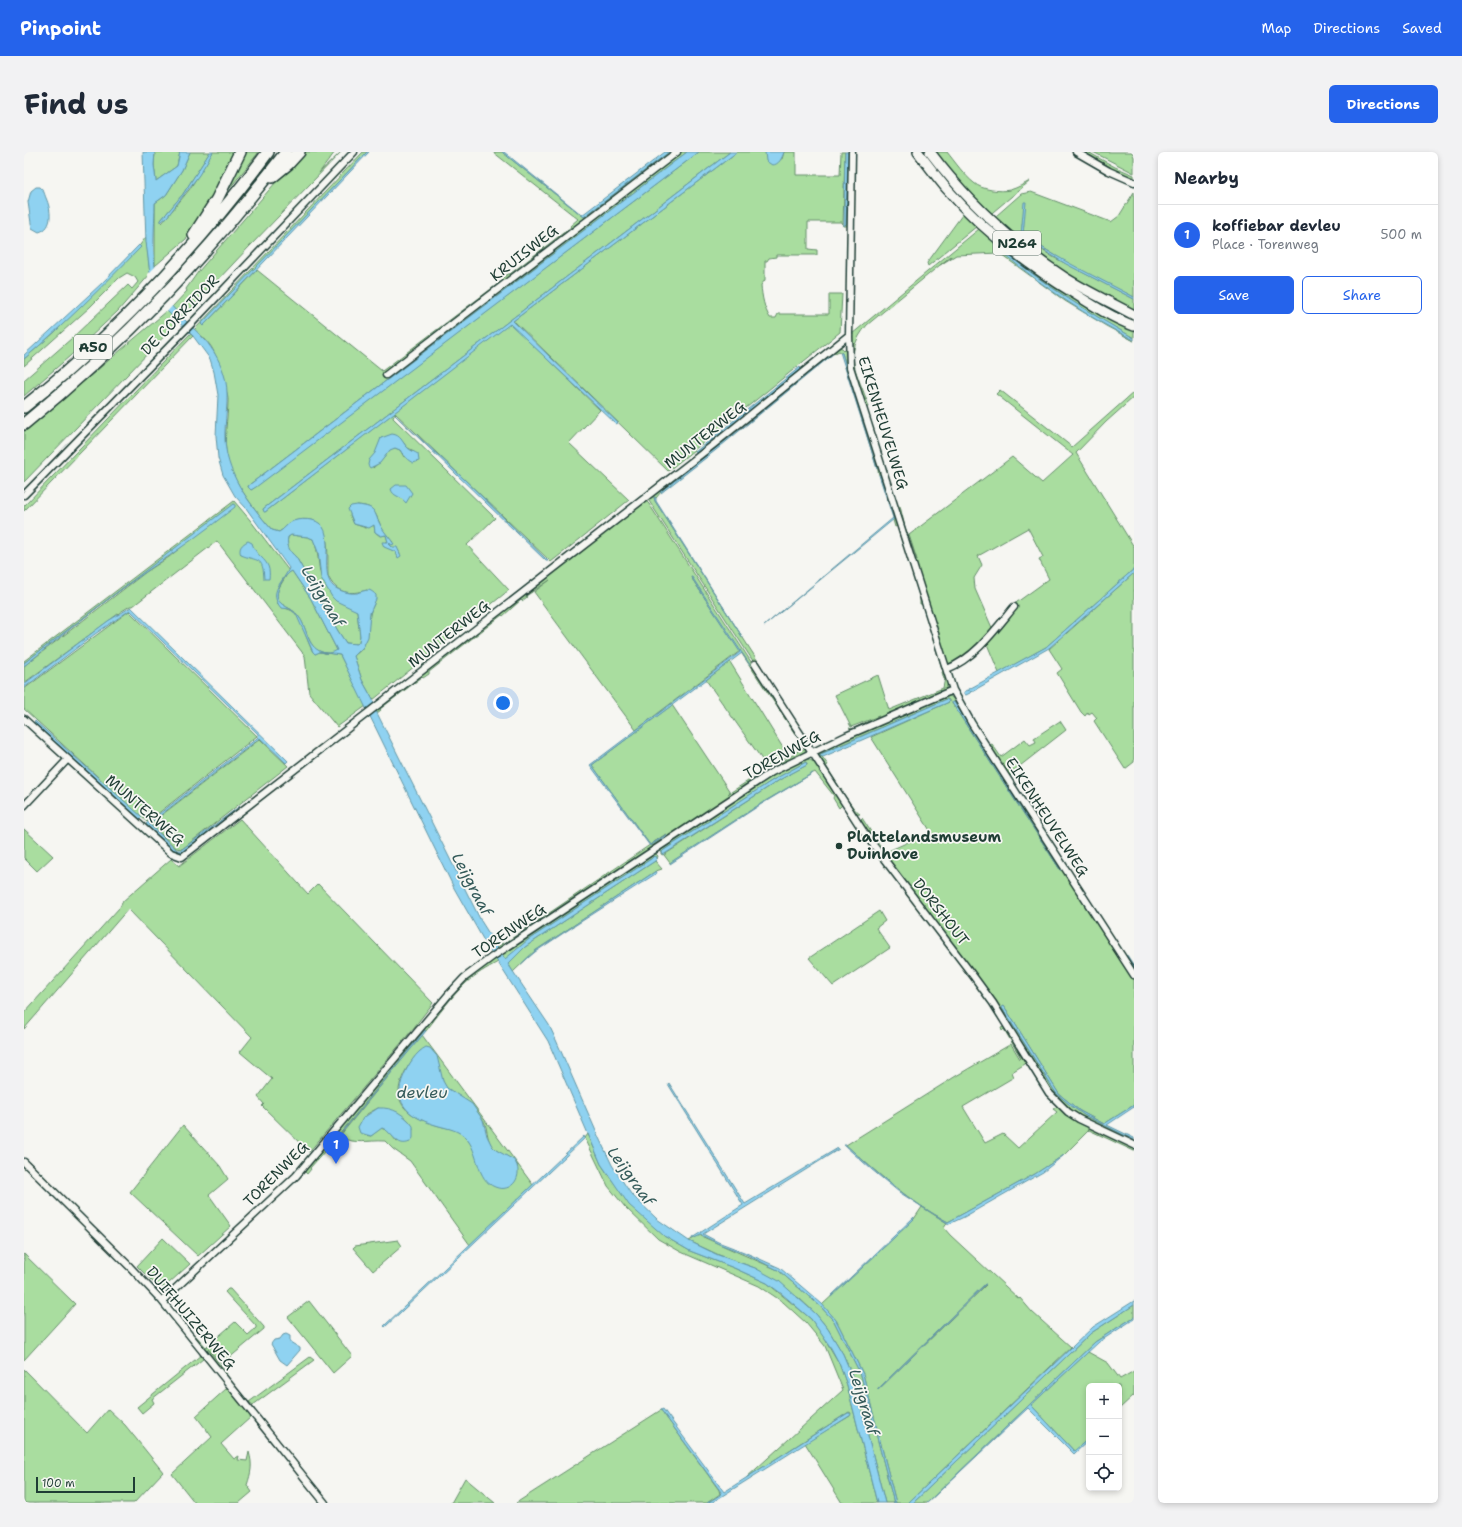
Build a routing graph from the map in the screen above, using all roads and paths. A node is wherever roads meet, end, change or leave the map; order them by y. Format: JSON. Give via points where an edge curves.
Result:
{"nodes":[{"id":1,"x":240,"y":152,"type":"edge"},
{"id":2,"x":268,"y":152,"type":"edge"},
{"id":3,"x":286,"y":152,"type":"edge"},
{"id":4,"x":299,"y":152,"type":"edge"},
{"id":5,"x":354,"y":152,"type":"edge"},
{"id":6,"x":677,"y":152,"type":"edge"},
{"id":7,"x":852,"y":152,"type":"edge"},
{"id":8,"x":918,"y":152,"type":"edge"},
{"id":9,"x":930,"y":152,"type":"edge"},
{"id":10,"x":1076,"y":152,"type":"edge"},
{"id":11,"x":1134,"y":182,"type":"edge"},
{"id":12,"x":258,"y":188,"type":"junction"},
{"id":13,"x":174,"y":266,"type":"junction"},
{"id":14,"x":1134,"y":315,"type":"edge"},
{"id":15,"x":1134,"y":326,"type":"edge"},
{"id":16,"x":849,"y":335,"type":"junction"},
{"id":17,"x":386,"y":375,"type":"dead end"},
{"id":18,"x":24,"y":407,"type":"edge"},
{"id":19,"x":24,"y":424,"type":"edge"},
{"id":20,"x":24,"y":495,"type":"edge"},
{"id":21,"x":1014,"y":607,"type":"dead end"},
{"id":22,"x":755,"y":664,"type":"dead end"},
{"id":23,"x":947,"y":669,"type":"junction"},
{"id":24,"x":953,"y":690,"type":"junction"},
{"id":25,"x":24,"y":719,"type":"edge"},
{"id":26,"x":812,"y":752,"type":"junction"},
{"id":27,"x":68,"y":759,"type":"junction"},
{"id":28,"x":24,"y":806,"type":"edge"},
{"id":29,"x":1134,"y":975,"type":"edge"},
{"id":30,"x":1134,"y":1145,"type":"edge"},
{"id":31,"x":24,"y":1162,"type":"edge"},
{"id":32,"x":162,"y":1301,"type":"junction"},
{"id":33,"x":325,"y":1503,"type":"edge"}],
"edges":[{"from":1,"to":13,"type":"highway","number":"A50","via":[[217,199]]},
{"from":2,"to":13,"type":"highway","number":"A50"},
{"from":3,"to":12,"type":"highway","number":"A50"},
{"from":4,"to":12,"type":"highway","number":"A50"},
{"from":5,"to":20,"type":"street","name":"DE CORRIDOR"},
{"from":6,"to":17,"type":"street","name":"KRUISWEG"},
{"from":7,"to":16,"type":"street","name":"EIKENHEUVELWEG"},
{"from":8,"to":15,"type":"main road","number":"N264","via":[[951,193],[999,240],[1064,288],[1102,311]]},
{"from":9,"to":14,"type":"main road","number":"N264","via":[[970,199],[1020,246],[1064,277]]},
{"from":10,"to":11,"type":"street"},
{"from":12,"to":19,"type":"highway","number":"A50","via":[[150,311],[101,358]]},
{"from":13,"to":18,"type":"highway","number":"A50","via":[[77,362]]},
{"from":16,"to":23,"type":"street","name":"EIKENHEUVELWEG","via":[[850,367]]},
{"from":16,"to":27,"type":"street","name":"MUNTERWEG","via":[[713,445],[182,857],[171,853]]},
{"from":21,"to":23,"type":"street","via":[[973,652]]},
{"from":22,"to":26,"type":"street","name":"DORSHOUT"},
{"from":23,"to":24,"type":"street","name":"EIKENHEUVELWEG"},
{"from":24,"to":26,"type":"street","name":"TORENWEG"},
{"from":24,"to":29,"type":"street","name":"EIKENHEUVELWEG","via":[[972,724]]},
{"from":25,"to":27,"type":"street","name":"MUNTERWEG"},
{"from":26,"to":30,"type":"street","name":"DORSHOUT","via":[[865,834],[993,1003],[1049,1093],[1068,1112]]},
{"from":26,"to":32,"type":"street","name":"TORENWEG","via":[[772,772],[464,978],[296,1176]]},
{"from":27,"to":28,"type":"street"},
{"from":31,"to":32,"type":"street","name":"DUIFHUIZERWEG"},
{"from":32,"to":33,"type":"street","name":"DUIFHUIZERWEG"}]}
